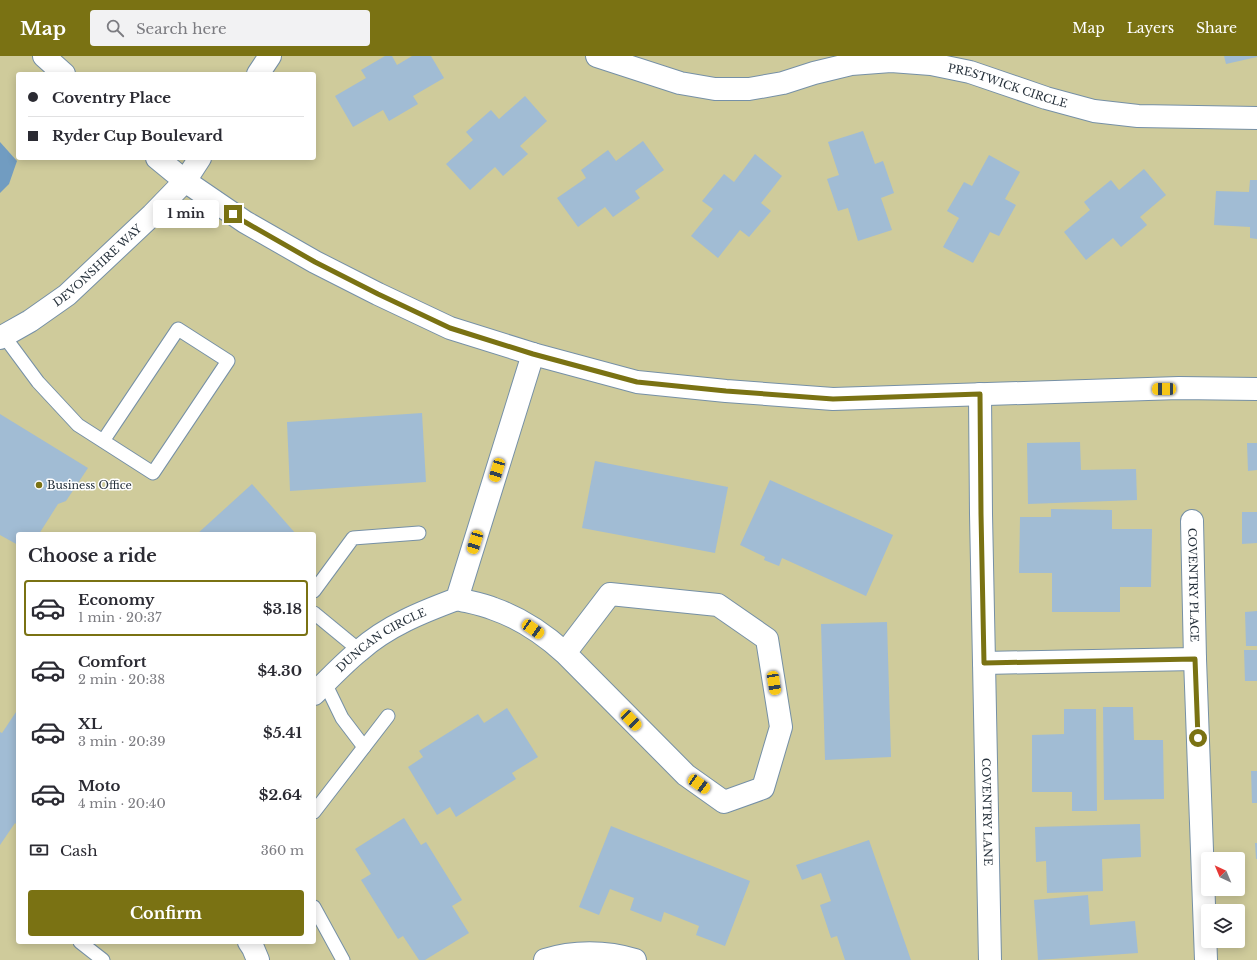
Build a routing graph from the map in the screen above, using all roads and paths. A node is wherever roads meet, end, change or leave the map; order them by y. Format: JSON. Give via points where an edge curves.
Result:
{"nodes":[{"id":1,"x":44,"y":56,"type":"edge"},
{"id":2,"x":270,"y":56,"type":"edge"},
{"id":3,"x":597,"y":56,"type":"edge"},
{"id":4,"x":62,"y":72,"type":"edge"},
{"id":5,"x":259,"y":72,"type":"edge"},
{"id":6,"x":1257,"y":118,"type":"edge"},
{"id":7,"x":159,"y":160,"type":"edge"},
{"id":8,"x":199,"y":160,"type":"edge"},
{"id":9,"x":185,"y":181,"type":"junction"},
{"id":10,"x":2,"y":337,"type":"edge"},
{"id":11,"x":533,"y":354,"type":"junction"},
{"id":12,"x":1257,"y":389,"type":"edge"},
{"id":13,"x":980,"y":394,"type":"junction"},
{"id":14,"x":103,"y":441,"type":"junction"},
{"id":15,"x":1192,"y":521,"type":"dead end"},
{"id":16,"x":419,"y":533,"type":"dead end"},
{"id":17,"x":316,"y":588,"type":"edge"},
{"id":18,"x":457,"y":599,"type":"junction"},
{"id":19,"x":316,"y":615,"type":"edge"},
{"id":20,"x":360,"y":650,"type":"junction"},
{"id":21,"x":565,"y":653,"type":"junction"},
{"id":22,"x":1195,"y":659,"type":"junction"},
{"id":23,"x":984,"y":663,"type":"junction"},
{"id":24,"x":320,"y":688,"type":"edge"},
{"id":25,"x":388,"y":716,"type":"dead end"},
{"id":26,"x":364,"y":747,"type":"junction"},
{"id":27,"x":316,"y":809,"type":"edge"},
{"id":28,"x":316,"y":912,"type":"edge"},
{"id":29,"x":83,"y":944,"type":"edge"},
{"id":30,"x":250,"y":944,"type":"edge"},
{"id":31,"x":103,"y":960,"type":"edge"},
{"id":32,"x":258,"y":960,"type":"edge"},
{"id":33,"x":343,"y":960,"type":"edge"},
{"id":34,"x":545,"y":960,"type":"edge"},
{"id":35,"x":635,"y":960,"type":"edge"},
{"id":36,"x":990,"y":960,"type":"edge"},
{"id":37,"x":1206,"y":960,"type":"edge"}],
"edges":[{"from":1,"to":4,"type":"street"},
{"from":2,"to":5,"type":"street"},
{"from":3,"to":6,"type":"street","name":"PRESTWICK CIRCLE","via":[[680,83],[714,89],[749,88],[783,83],[852,64],[891,61],[931,64],[970,72],[1046,98],[1094,110],[1138,116]]},
{"from":7,"to":9,"type":"street"},
{"from":8,"to":9,"type":"street"},
{"from":9,"to":10,"type":"street","name":"DEVONSHIRE WAY","via":[[152,216],[67,295]]},
{"from":9,"to":11,"type":"street","via":[[245,222],[378,294],[450,328]]},
{"from":10,"to":14,"type":"lane","via":[[38,382],[78,425]]},
{"from":11,"to":13,"type":"street","via":[[637,382],[726,391],[833,399]]},
{"from":11,"to":18,"type":"street"},
{"from":12,"to":13,"type":"street","via":[[1179,388]]},
{"from":13,"to":23,"type":"street","name":"COVENTRY LANE"},
{"from":14,"to":14,"type":"lane","via":[[153,473],[228,361],[178,329]]},
{"from":15,"to":22,"type":"street","name":"COVENTRY PLACE"},
{"from":16,"to":17,"type":"lane","via":[[353,538]]},
{"from":18,"to":20,"type":"street","name":"DUNCAN CIRCLE","via":[[421,612],[387,630]]},
{"from":18,"to":21,"type":"street","via":[[493,608],[524,622]]},
{"from":19,"to":20,"type":"lane"},
{"from":20,"to":24,"type":"street","name":"DUNCAN CIRCLE"},
{"from":21,"to":21,"type":"street","via":[[686,775],[724,802],[763,788],[782,727],[767,639],[718,605],[610,594]]},
{"from":22,"to":23,"type":"street"},
{"from":22,"to":37,"type":"street","name":"COVENTRY PLACE"},
{"from":23,"to":36,"type":"street","name":"COVENTRY LANE"},
{"from":24,"to":26,"type":"lane"},
{"from":25,"to":26,"type":"lane"},
{"from":26,"to":27,"type":"lane"},
{"from":28,"to":33,"type":"lane"},
{"from":29,"to":31,"type":"lane"},
{"from":30,"to":32,"type":"street"},
{"from":34,"to":35,"type":"street","via":[[567,955],[606,954]]}]}
